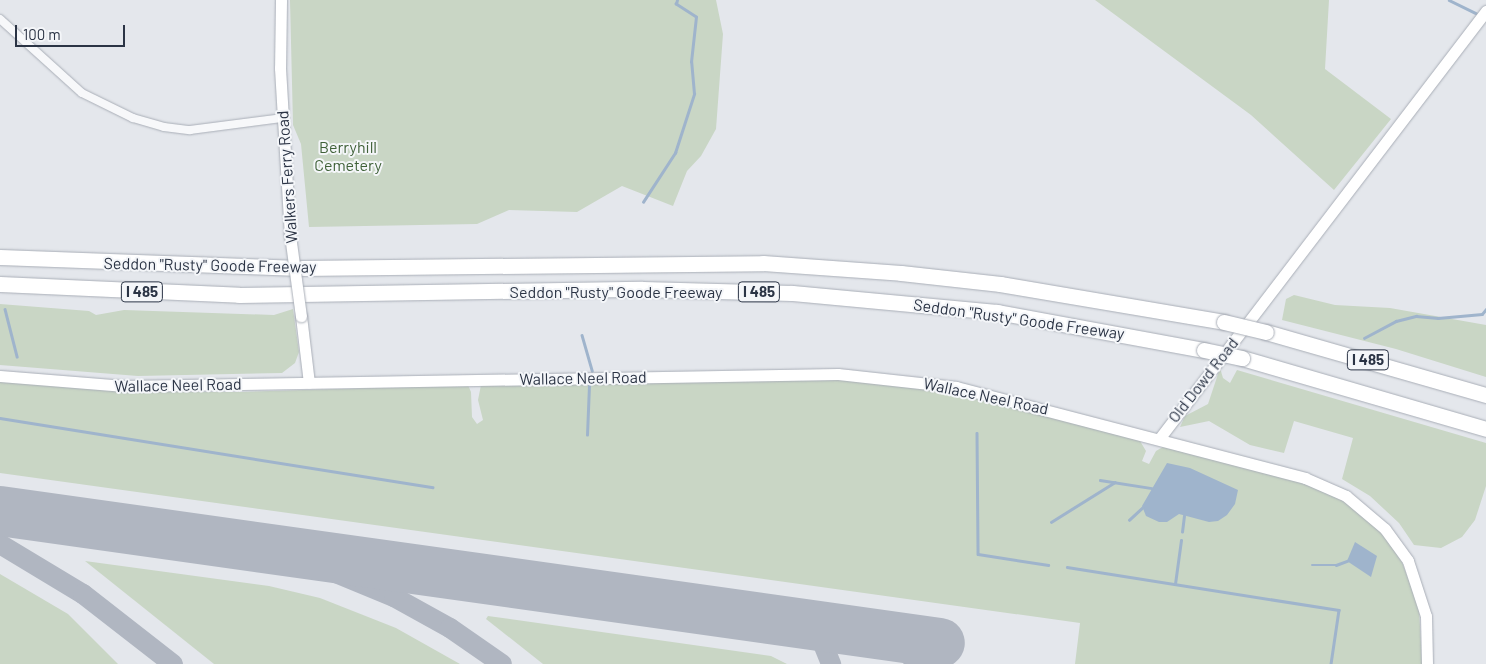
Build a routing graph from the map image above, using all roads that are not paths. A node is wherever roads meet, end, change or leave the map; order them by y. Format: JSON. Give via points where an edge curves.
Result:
{"nodes":[{"id":1,"x":281,"y":0,"type":"edge"},
{"id":2,"x":1486,"y":11,"type":"edge"},
{"id":3,"x":0,"y":19,"type":"edge"},
{"id":4,"x":283,"y":118,"type":"junction"},
{"id":5,"x":0,"y":257,"type":"edge"},
{"id":6,"x":0,"y":284,"type":"edge"},
{"id":7,"x":0,"y":376,"type":"edge"},
{"id":8,"x":309,"y":384,"type":"junction"},
{"id":9,"x":1486,"y":395,"type":"edge"},
{"id":10,"x":1486,"y":429,"type":"edge"},
{"id":11,"x":1159,"y":439,"type":"junction"},
{"id":12,"x":1427,"y":664,"type":"edge"}],
"edges":[{"from":1,"to":4,"type":"street","name":"Walkers Ferry Road"},
{"from":2,"to":11,"type":"street","name":"Old Dowd Road"},
{"from":3,"to":4,"type":"street","via":[[76,89],[133,118],[164,128],[190,130]]},
{"from":4,"to":8,"type":"street","name":"Walkers Ferry Road","bridge":true,"via":[[290,234]]},
{"from":5,"to":9,"type":"highway","name":"Seddon \"Rusty\" Goode Freeway","number":"I 485","bridge":true,"via":[[300,268],[773,263],[901,273],[1000,284],[1224,322]]},
{"from":6,"to":10,"type":"highway","name":"Seddon \"Rusty\" Goode Freeway","number":"I 485","bridge":true,"via":[[239,295],[642,289],[792,293],[997,312],[1242,358]]},
{"from":7,"to":8,"type":"street","name":"Wallace Neel Road","via":[[98,386]]},
{"from":8,"to":11,"type":"street","name":"Wallace Neel Road","via":[[862,375],[956,387]]},
{"from":11,"to":12,"type":"street","name":"Old Dowd Road","via":[[1318,482],[1346,496],[1373,516],[1408,561],[1419,588],[1426,616]]}]}
